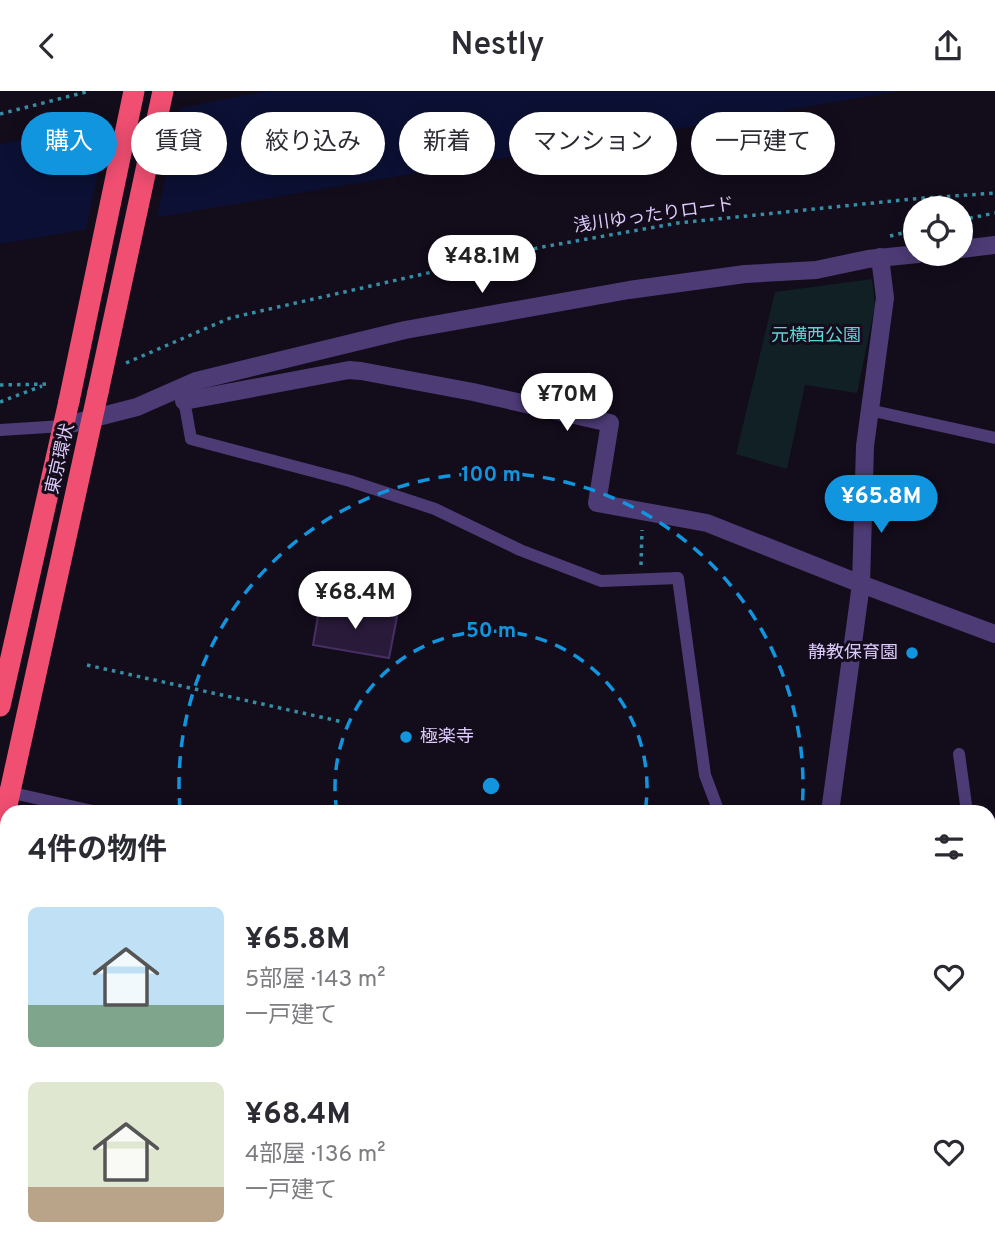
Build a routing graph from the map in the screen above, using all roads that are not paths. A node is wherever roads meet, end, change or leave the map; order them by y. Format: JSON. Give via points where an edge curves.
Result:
{"nodes":[{"id":1,"x":134,"y":91,"type":"edge"},
{"id":2,"x":163,"y":91,"type":"edge"},
{"id":3,"x":995,"y":246,"type":"edge"},
{"id":4,"x":973,"y":248,"type":"edge"},
{"id":5,"x":903,"y":255,"type":"edge"},
{"id":6,"x":880,"y":257,"type":"junction"},
{"id":7,"x":183,"y":394,"type":"junction"},
{"id":8,"x":869,"y":410,"type":"junction"},
{"id":9,"x":93,"y":419,"type":"junction"},
{"id":10,"x":63,"y":426,"type":"junction"},
{"id":11,"x":0,"y":430,"type":"edge"},
{"id":12,"x":995,"y":438,"type":"edge"},
{"id":13,"x":861,"y":584,"type":"junction"},
{"id":14,"x":995,"y":634,"type":"edge"},
{"id":15,"x":0,"y":706,"type":"edge"},
{"id":16,"x":960,"y":754,"type":"dead end"},
{"id":17,"x":5,"y":792,"type":"edge"},
{"id":18,"x":65,"y":805,"type":"edge"},
{"id":19,"x":716,"y":805,"type":"edge"},
{"id":20,"x":831,"y":805,"type":"edge"},
{"id":21,"x":966,"y":805,"type":"edge"}],
"edges":[{"from":1,"to":10,"type":"highway","name":"東京環状","bridge":true},
{"from":2,"to":9,"type":"highway","name":"東京環状","bridge":true},
{"from":3,"to":4,"type":"street"},
{"from":5,"to":6,"type":"street"},
{"from":6,"to":7,"type":"street","via":[[816,270],[745,274],[629,290],[464,318],[260,364]]},
{"from":6,"to":8,"type":"street","via":[[885,298]]},
{"from":7,"to":9,"type":"street"},
{"from":7,"to":13,"type":"street","via":[[349,370],[610,423],[597,503],[708,523]]},
{"from":7,"to":19,"type":"lane","via":[[191,439],[435,509],[520,550],[601,581],[678,578],[705,775]]},
{"from":8,"to":12,"type":"lane"},
{"from":8,"to":13,"type":"street"},
{"from":9,"to":10,"type":"street"},
{"from":9,"to":17,"type":"highway","name":"東京環状"},
{"from":10,"to":11,"type":"lane"},
{"from":10,"to":15,"type":"highway","name":"東京環状"},
{"from":13,"to":14,"type":"street"},
{"from":13,"to":20,"type":"street"},
{"from":16,"to":21,"type":"lane"},
{"from":17,"to":18,"type":"lane"}]}
